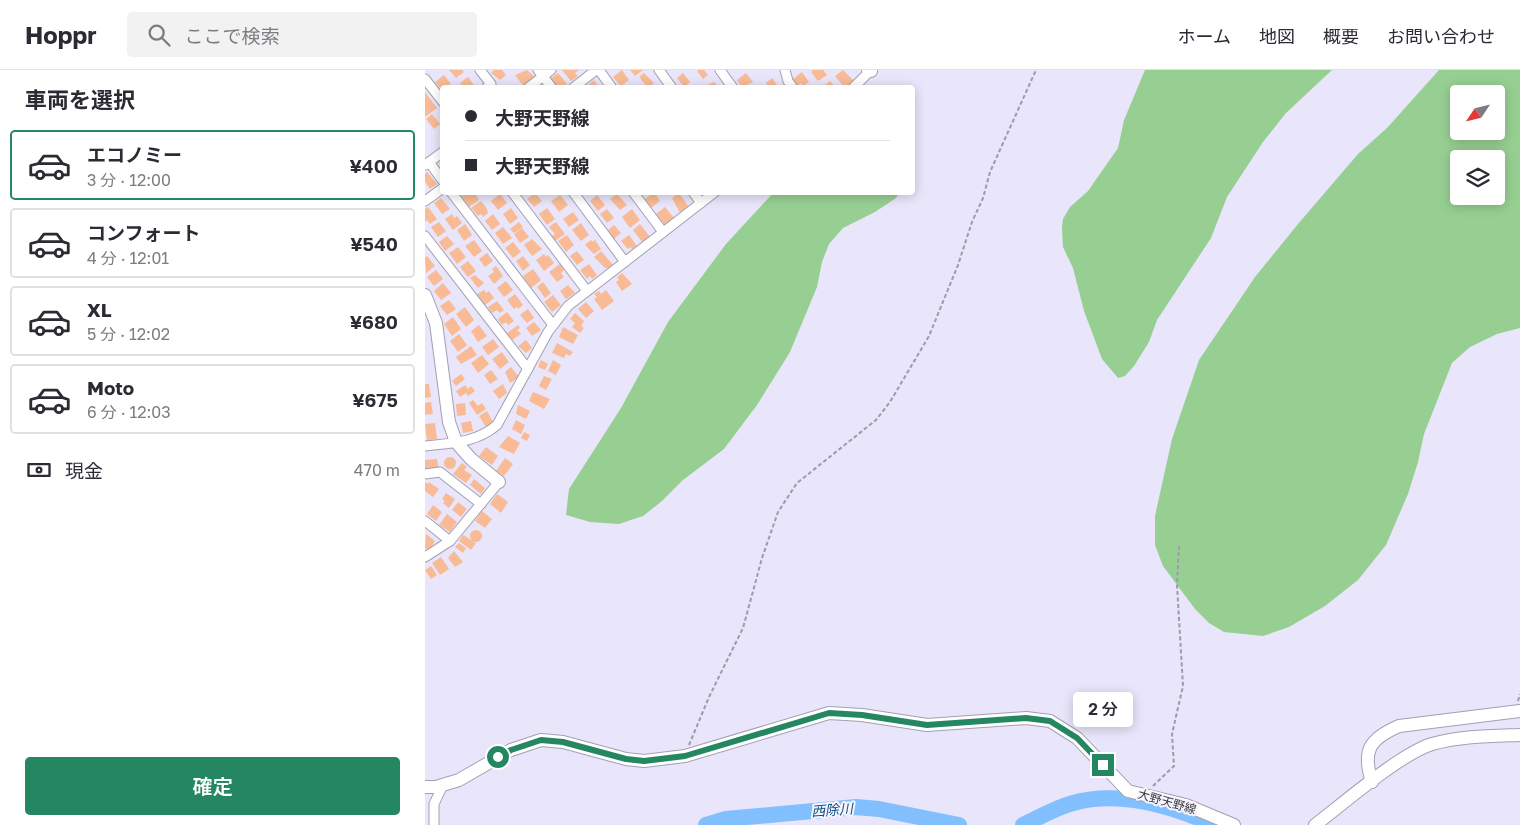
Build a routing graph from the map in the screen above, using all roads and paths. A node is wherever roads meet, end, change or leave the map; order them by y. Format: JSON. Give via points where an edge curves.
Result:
{"nodes":[{"id":1,"x":480,"y":70,"type":"edge"},
{"id":2,"x":551,"y":70,"type":"edge"},
{"id":3,"x":598,"y":70,"type":"edge"},
{"id":4,"x":659,"y":70,"type":"edge"},
{"id":5,"x":719,"y":70,"type":"edge"},
{"id":6,"x":785,"y":70,"type":"edge"},
{"id":7,"x":870,"y":70,"type":"edge"},
{"id":8,"x":1036,"y":70,"type":"edge"},
{"id":9,"x":540,"y":73,"type":"edge"},
{"id":10,"x":425,"y":79,"type":"edge"},
{"id":11,"x":490,"y":85,"type":"edge"},
{"id":12,"x":530,"y":85,"type":"edge"},
{"id":13,"x":550,"y":85,"type":"edge"},
{"id":14,"x":577,"y":85,"type":"edge"},
{"id":15,"x":610,"y":85,"type":"edge"},
{"id":16,"x":670,"y":85,"type":"edge"},
{"id":17,"x":731,"y":85,"type":"edge"},
{"id":18,"x":791,"y":85,"type":"edge"},
{"id":19,"x":856,"y":85,"type":"edge"},
{"id":20,"x":440,"y":98,"type":"edge"},
{"id":21,"x":440,"y":154,"type":"edge"},
{"id":22,"x":427,"y":164,"type":"edge"},
{"id":23,"x":440,"y":178,"type":"edge"},
{"id":24,"x":440,"y":190,"type":"edge"},
{"id":25,"x":453,"y":195,"type":"edge"},
{"id":26,"x":514,"y":195,"type":"edge"},
{"id":27,"x":575,"y":195,"type":"edge"},
{"id":28,"x":635,"y":195,"type":"edge"},
{"id":29,"x":695,"y":195,"type":"edge"},
{"id":30,"x":711,"y":195,"type":"edge"},
{"id":31,"x":425,"y":201,"type":"edge"},
{"id":32,"x":701,"y":203,"type":"junction"},
{"id":33,"x":663,"y":232,"type":"junction"},
{"id":34,"x":425,"y":236,"type":"edge"},
{"id":35,"x":625,"y":262,"type":"junction"},
{"id":36,"x":587,"y":291,"type":"junction"},
{"id":37,"x":425,"y":296,"type":"edge"},
{"id":38,"x":553,"y":325,"type":"junction"},
{"id":39,"x":528,"y":369,"type":"junction"},
{"id":40,"x":456,"y":442,"type":"junction"},
{"id":41,"x":425,"y":446,"type":"edge"},
{"id":42,"x":425,"y":474,"type":"edge"},
{"id":43,"x":499,"y":482,"type":"joint"},
{"id":44,"x":481,"y":504,"type":"junction"},
{"id":45,"x":425,"y":521,"type":"edge"},
{"id":46,"x":450,"y":541,"type":"junction"},
{"id":47,"x":1179,"y":546,"type":"dead end"},
{"id":48,"x":425,"y":557,"type":"edge"},
{"id":49,"x":1520,"y":694,"type":"edge"},
{"id":50,"x":1519,"y":706,"type":"edge"},
{"id":51,"x":1520,"y":735,"type":"edge"},
{"id":52,"x":685,"y":756,"type":"junction"},
{"id":53,"x":1372,"y":782,"type":"junction"},
{"id":54,"x":443,"y":785,"type":"junction"},
{"id":55,"x":425,"y":788,"type":"edge"},
{"id":56,"x":1143,"y":795,"type":"junction"},
{"id":57,"x":434,"y":825,"type":"edge"},
{"id":58,"x":1234,"y":825,"type":"edge"},
{"id":59,"x":1315,"y":825,"type":"edge"}],
"edges":[{"from":1,"to":11,"type":"street"},
{"from":2,"to":9,"type":"street"},
{"from":3,"to":14,"type":"street"},
{"from":3,"to":15,"type":"street"},
{"from":4,"to":16,"type":"street"},
{"from":5,"to":17,"type":"street"},
{"from":6,"to":18,"type":"street"},
{"from":7,"to":19,"type":"street"},
{"from":8,"to":52,"type":"path","via":[[990,172],[983,198],[929,336],[876,420],[797,483],[778,512],[743,628]]},
{"from":9,"to":12,"type":"street"},
{"from":9,"to":13,"type":"street"},
{"from":10,"to":20,"type":"street"},
{"from":21,"to":22,"type":"street"},
{"from":22,"to":23,"type":"street"},
{"from":24,"to":31,"type":"street"},
{"from":25,"to":38,"type":"street"},
{"from":26,"to":36,"type":"street"},
{"from":27,"to":35,"type":"street"},
{"from":28,"to":33,"type":"street"},
{"from":29,"to":32,"type":"street"},
{"from":30,"to":32,"type":"street"},
{"from":32,"to":33,"type":"street"},
{"from":33,"to":35,"type":"street"},
{"from":34,"to":39,"type":"street"},
{"from":35,"to":36,"type":"street"},
{"from":36,"to":38,"type":"street","via":[[568,306]]},
{"from":37,"to":40,"type":"main road","via":[[436,323],[449,422]]},
{"from":38,"to":39,"type":"street"},
{"from":39,"to":40,"type":"street","via":[[497,425],[478,438]]},
{"from":40,"to":41,"type":"street"},
{"from":40,"to":43,"type":"main road"},
{"from":42,"to":44,"type":"street","via":[[440,472]]},
{"from":43,"to":44,"type":"street"},
{"from":44,"to":46,"type":"street"},
{"from":45,"to":46,"type":"street"},
{"from":46,"to":48,"type":"street"},
{"from":47,"to":56,"type":"path","via":[[1177,585],[1183,686],[1172,734],[1174,766]]},
{"from":49,"to":50,"type":"path"},
{"from":50,"to":53,"type":"main road","via":[[1399,726],[1388,731],[1375,740],[1367,754]]},
{"from":51,"to":53,"type":"main road","via":[[1458,738],[1430,745],[1408,756]]},
{"from":52,"to":54,"type":"main road","name":"大野天野線","via":[[644,761],[626,759],[563,742],[541,740],[511,750],[459,780]]},
{"from":52,"to":56,"type":"main road","name":"大野天野線","via":[[829,713],[927,725],[1026,718],[1050,721],[1077,738],[1129,791]]},
{"from":53,"to":59,"type":"main road"},
{"from":54,"to":55,"type":"main road","name":"大野天野線"},
{"from":54,"to":57,"type":"street","via":[[434,804]]},
{"from":56,"to":58,"type":"main road","name":"大野天野線","via":[[1186,805]]}]}
